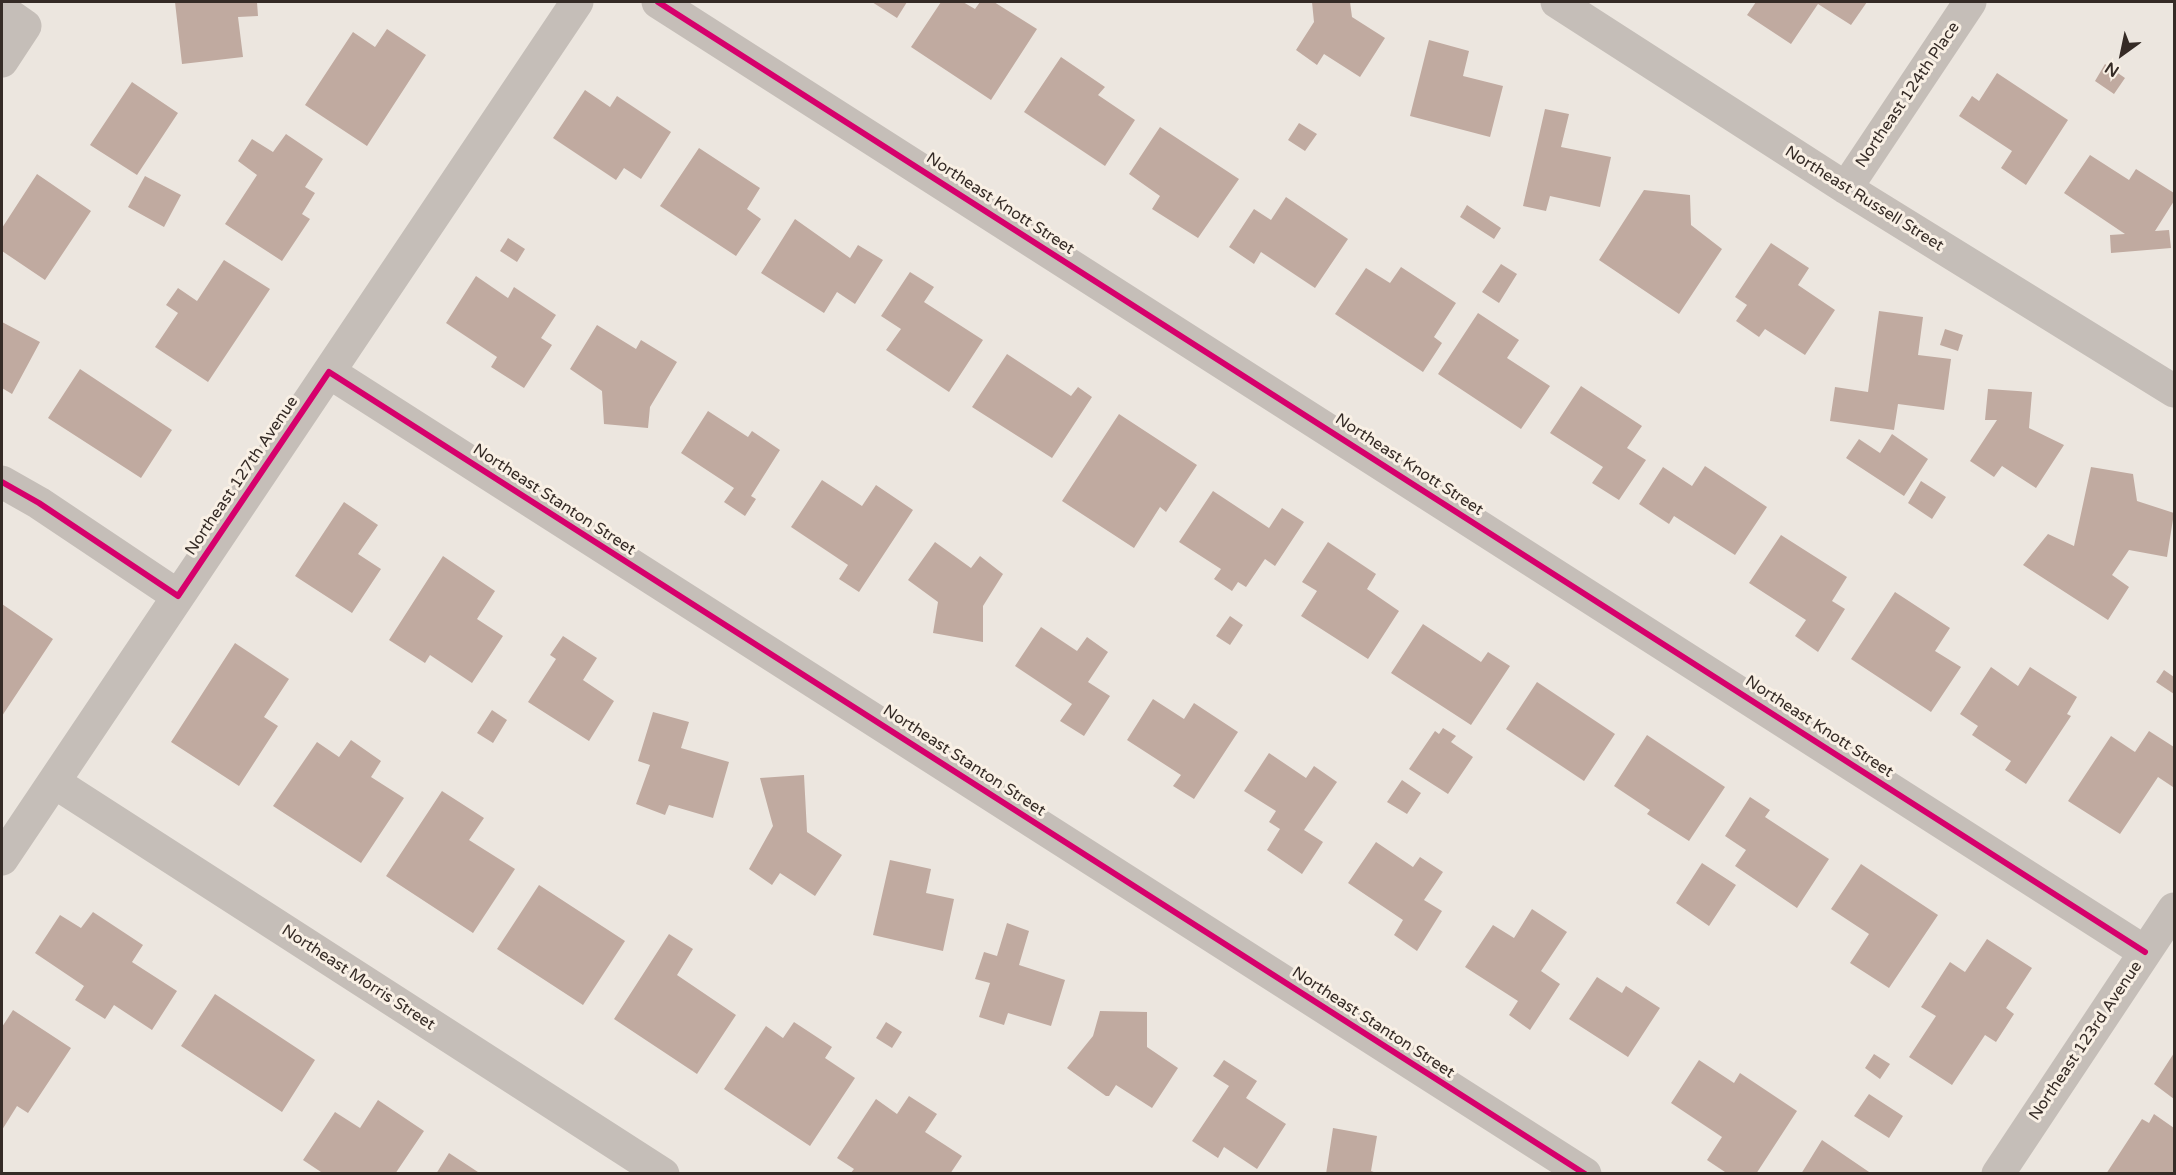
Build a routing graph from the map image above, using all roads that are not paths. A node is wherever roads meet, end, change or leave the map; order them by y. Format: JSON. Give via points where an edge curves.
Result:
{"nodes":[{"id":1,"x":577,"y":2,"type":"edge"},
{"id":2,"x":658,"y":2,"type":"edge"},
{"id":3,"x":1557,"y":2,"type":"edge"},
{"id":4,"x":1970,"y":2,"type":"edge"},
{"id":5,"x":13,"y":18,"type":"edge"},
{"id":6,"x":2,"y":61,"type":"edge"},
{"id":7,"x":1846,"y":188,"type":"junction"},
{"id":8,"x":328,"y":372,"type":"junction"},
{"id":9,"x":2175,"y":391,"type":"edge"},
{"id":10,"x":2,"y":482,"type":"edge"},
{"id":11,"x":178,"y":596,"type":"junction"},
{"id":12,"x":54,"y":782,"type":"junction"},
{"id":13,"x":2,"y":859,"type":"edge"},
{"id":14,"x":2175,"y":909,"type":"edge"},
{"id":15,"x":2145,"y":952,"type":"junction"},
{"id":16,"x":663,"y":1173,"type":"edge"},
{"id":17,"x":1585,"y":1173,"type":"edge"},
{"id":18,"x":1998,"y":1173,"type":"edge"}],
"edges":[{"from":1,"to":8,"type":"street","name":"Northeast 127th Avenue"},
{"from":2,"to":15,"type":"street","name":"Northeast Knott Street"},
{"from":3,"to":7,"type":"street","name":"Northeast Russell Street"},
{"from":4,"to":7,"type":"street","name":"Northeast 124th Place"},
{"from":5,"to":6,"type":"street"},
{"from":7,"to":9,"type":"street","name":"Northeast Russell Street"},
{"from":8,"to":11,"type":"street","name":"Northeast 127th Avenue"},
{"from":8,"to":17,"type":"street","name":"Northeast Stanton Street"},
{"from":10,"to":11,"type":"street"},
{"from":11,"to":12,"type":"street","name":"Northeast 127th Avenue"},
{"from":12,"to":13,"type":"street","name":"Northeast 127th Avenue"},
{"from":12,"to":16,"type":"street","name":"Northeast Morris Street"},
{"from":14,"to":15,"type":"street","name":"Northeast 123rd Avenue"},
{"from":15,"to":18,"type":"street","name":"Northeast 123rd Avenue"}]}
